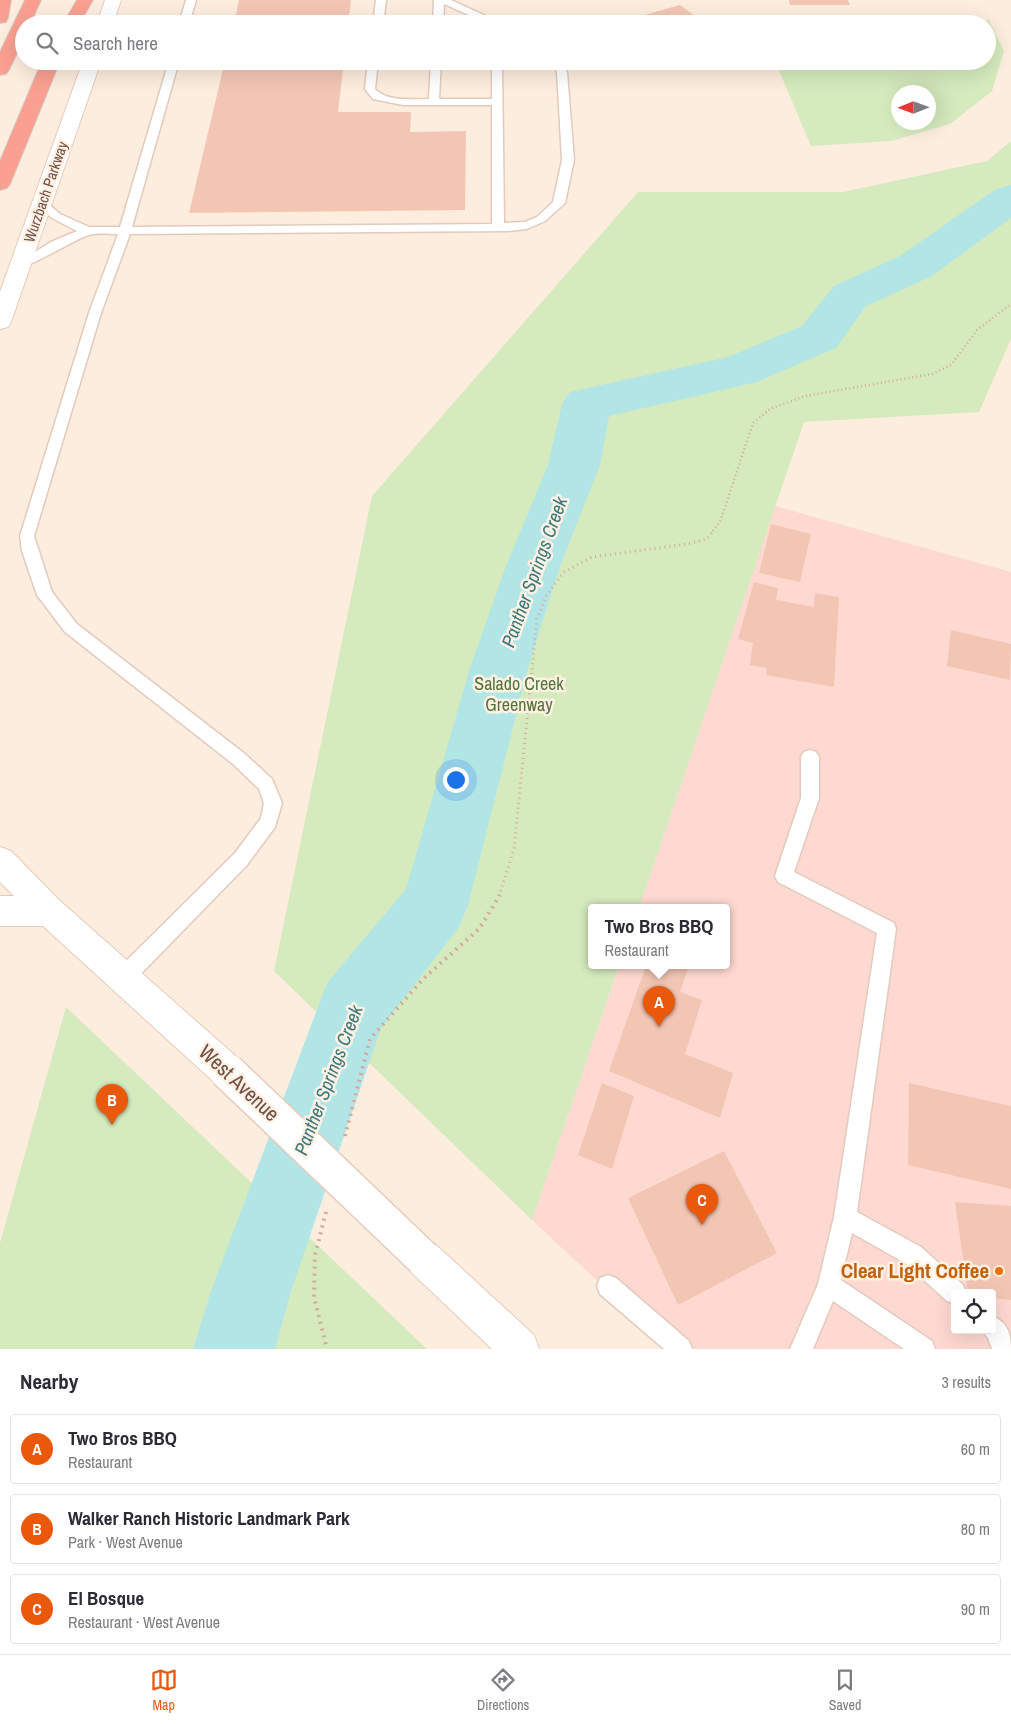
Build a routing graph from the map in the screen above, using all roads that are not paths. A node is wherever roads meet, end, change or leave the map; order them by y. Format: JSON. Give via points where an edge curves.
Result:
{"nodes":[{"id":1,"x":2,"y":0,"type":"edge"},
{"id":2,"x":32,"y":0,"type":"edge"},
{"id":3,"x":75,"y":0,"type":"edge"},
{"id":4,"x":85,"y":0,"type":"edge"},
{"id":5,"x":113,"y":0,"type":"edge"},
{"id":6,"x":191,"y":0,"type":"edge"},
{"id":7,"x":381,"y":0,"type":"edge"},
{"id":8,"x":441,"y":0,"type":"edge"},
{"id":9,"x":25,"y":15,"type":"edge"},
{"id":10,"x":69,"y":15,"type":"edge"},
{"id":11,"x":76,"y":15,"type":"edge"},
{"id":12,"x":108,"y":15,"type":"edge"},
{"id":13,"x":187,"y":15,"type":"edge"},
{"id":14,"x":379,"y":15,"type":"edge"},
{"id":15,"x":439,"y":15,"type":"edge"},
{"id":16,"x":476,"y":15,"type":"edge"},
{"id":17,"x":0,"y":18,"type":"edge"},
{"id":18,"x":15,"y":37,"type":"edge"},
{"id":19,"x":0,"y":70,"type":"edge"},
{"id":20,"x":47,"y":70,"type":"edge"},
{"id":21,"x":89,"y":70,"type":"edge"},
{"id":22,"x":171,"y":70,"type":"edge"},
{"id":23,"x":372,"y":70,"type":"edge"},
{"id":24,"x":436,"y":70,"type":"edge"},
{"id":25,"x":497,"y":70,"type":"edge"},
{"id":26,"x":561,"y":70,"type":"edge"},
{"id":27,"x":434,"y":102,"type":"junction"},
{"id":28,"x":497,"y":102,"type":"junction"},
{"id":29,"x":0,"y":184,"type":"edge"},
{"id":30,"x":42,"y":204,"type":"junction"},
{"id":31,"x":498,"y":227,"type":"junction"},
{"id":32,"x":86,"y":231,"type":"junction"},
{"id":33,"x":125,"y":231,"type":"junction"},
{"id":34,"x":20,"y":266,"type":"junction"},
{"id":35,"x":0,"y":322,"type":"edge"},
{"id":36,"x":810,"y":757,"type":"dead end"},
{"id":37,"x":0,"y":861,"type":"edge"},
{"id":38,"x":0,"y":911,"type":"edge"},
{"id":39,"x":49,"y":911,"type":"junction"},
{"id":40,"x":124,"y":977,"type":"junction"},
{"id":41,"x":845,"y":1217,"type":"junction"},
{"id":42,"x":828,"y":1285,"type":"junction"},
{"id":43,"x":608,"y":1286,"type":"dead end"},
{"id":44,"x":951,"y":1289,"type":"edge"},
{"id":45,"x":996,"y":1330,"type":"edge"},
{"id":46,"x":520,"y":1349,"type":"edge"},
{"id":47,"x":682,"y":1349,"type":"edge"},
{"id":48,"x":801,"y":1349,"type":"edge"},
{"id":49,"x":924,"y":1349,"type":"edge"},
{"id":50,"x":1003,"y":1349,"type":"edge"}],
"edges":[{"from":1,"to":17,"type":"highway"},
{"from":2,"to":9,"type":"highway"},
{"from":3,"to":10,"type":"highway"},
{"from":4,"to":11,"type":"highway"},
{"from":5,"to":12,"type":"main road"},
{"from":6,"to":13,"type":"lane"},
{"from":7,"to":14,"type":"lane"},
{"from":8,"to":15,"type":"lane"},
{"from":8,"to":16,"type":"lane"},
{"from":18,"to":19,"type":"highway"},
{"from":20,"to":29,"type":"highway"},
{"from":21,"to":30,"type":"main road","name":"Wurzbach Parkway"},
{"from":22,"to":33,"type":"lane"},
{"from":23,"to":27,"type":"lane","via":[[370,89],[376,97],[403,102]]},
{"from":24,"to":27,"type":"lane"},
{"from":25,"to":28,"type":"lane"},
{"from":26,"to":31,"type":"lane","via":[[568,160],[559,204],[541,219],[527,225]]},
{"from":27,"to":28,"type":"lane"},
{"from":28,"to":31,"type":"lane"},
{"from":30,"to":32,"type":"lane","via":[[56,216]]},
{"from":30,"to":34,"type":"main road","name":"Wurzbach Parkway"},
{"from":31,"to":33,"type":"lane"},
{"from":32,"to":33,"type":"lane"},
{"from":32,"to":34,"type":"lane"},
{"from":33,"to":40,"type":"lane","via":[[95,313],[28,536],[30,551],[45,595],[71,628],[238,759],[266,784],[273,803],[269,821],[241,859]]},
{"from":34,"to":35,"type":"main road","name":"Wurzbach Parkway"},
{"from":36,"to":41,"type":"lane","via":[[810,798],[784,876],[887,929]]},
{"from":37,"to":39,"type":"main road","name":"West Avenue"},
{"from":38,"to":39,"type":"main road"},
{"from":39,"to":40,"type":"main road","name":"West Avenue"},
{"from":40,"to":46,"type":"main road","name":"West Avenue","bridge":true},
{"from":41,"to":42,"type":"lane"},
{"from":41,"to":44,"type":"lane","via":[[913,1254]]},
{"from":42,"to":48,"type":"lane"},
{"from":42,"to":49,"type":"lane"},
{"from":43,"to":47,"type":"lane"},
{"from":45,"to":50,"type":"lane"}]}
